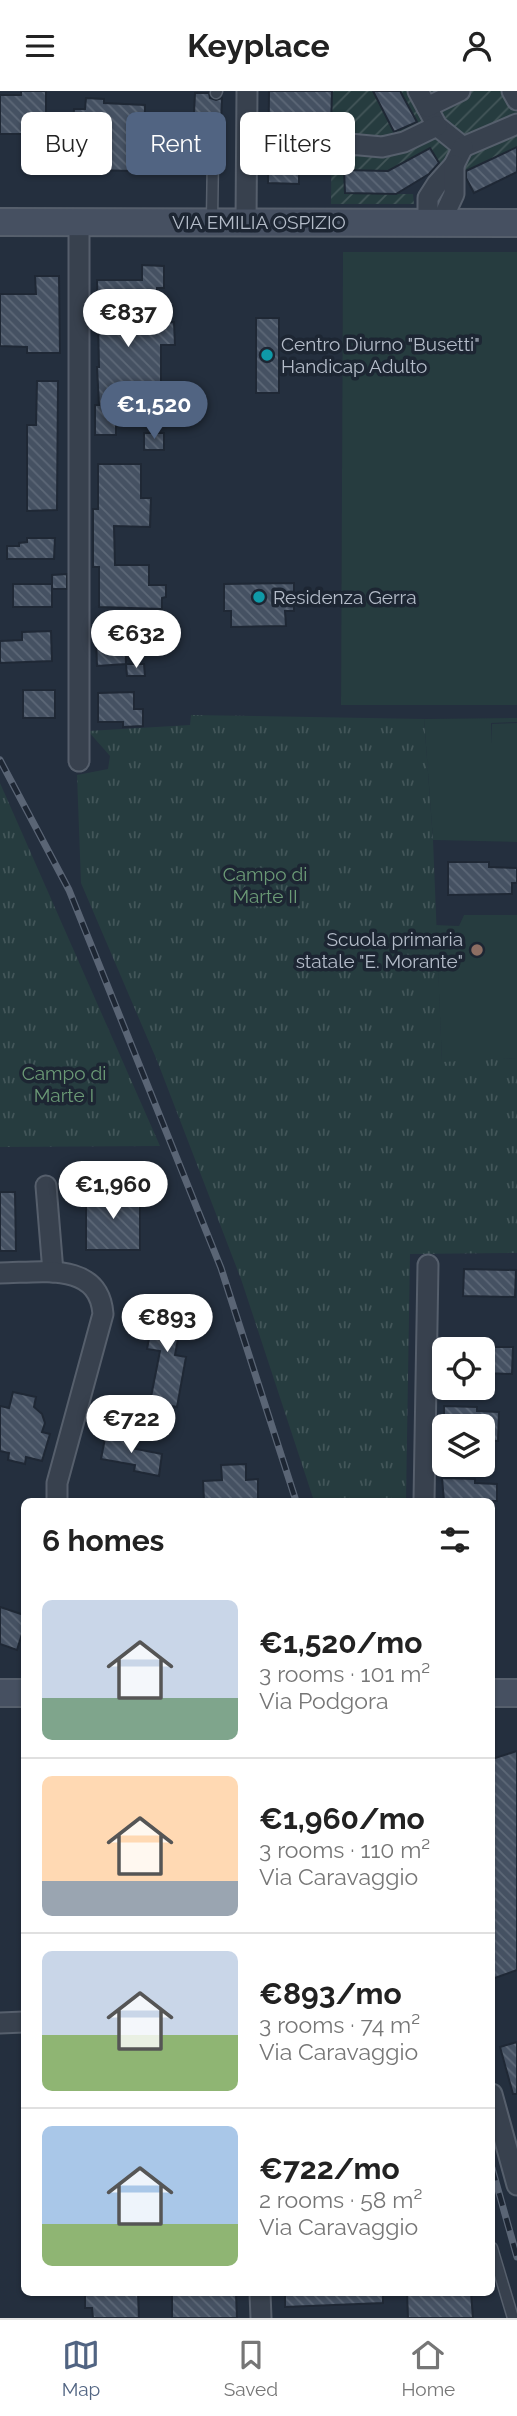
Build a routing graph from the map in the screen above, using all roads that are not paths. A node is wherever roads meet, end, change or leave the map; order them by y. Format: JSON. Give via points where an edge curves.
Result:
{"nodes":[{"id":1,"x":239,"y":91,"type":"edge"},
{"id":2,"x":247,"y":91,"type":"edge"},
{"id":3,"x":460,"y":91,"type":"edge"},
{"id":4,"x":512,"y":91,"type":"edge"},
{"id":5,"x":423,"y":99,"type":"edge"},
{"id":6,"x":517,"y":100,"type":"edge"},
{"id":7,"x":517,"y":124,"type":"edge"},
{"id":8,"x":437,"y":126,"type":"junction"},
{"id":9,"x":355,"y":145,"type":"edge"},
{"id":10,"x":463,"y":147,"type":"junction"},
{"id":11,"x":219,"y":175,"type":"edge"},
{"id":12,"x":79,"y":221,"type":"junction"},
{"id":13,"x":0,"y":222,"type":"edge"},
{"id":14,"x":232,"y":222,"type":"junction"},
{"id":15,"x":434,"y":222,"type":"junction"},
{"id":16,"x":517,"y":223,"type":"edge"},
{"id":17,"x":79,"y":761,"type":"dead end"},
{"id":18,"x":46,"y":1186,"type":"dead end"},
{"id":19,"x":428,"y":1265,"type":"dead end"},
{"id":20,"x":53,"y":1272,"type":"junction"},
{"id":21,"x":0,"y":1273,"type":"edge"},
{"id":22,"x":57,"y":1498,"type":"edge"},
{"id":23,"x":425,"y":1498,"type":"edge"},
{"id":24,"x":0,"y":1693,"type":"edge"},
{"id":25,"x":21,"y":1693,"type":"edge"},
{"id":26,"x":495,"y":1693,"type":"edge"},
{"id":27,"x":517,"y":1693,"type":"edge"},
{"id":28,"x":21,"y":2022,"type":"edge"},
{"id":29,"x":0,"y":2023,"type":"edge"},
{"id":30,"x":495,"y":2105,"type":"edge"},
{"id":31,"x":517,"y":2185,"type":"edge"},
{"id":32,"x":495,"y":2258,"type":"edge"},
{"id":33,"x":260,"y":2296,"type":"edge"},
{"id":34,"x":261,"y":2318,"type":"edge"},
{"id":35,"x":513,"y":2318,"type":"edge"}],
"edges":[{"from":1,"to":14,"type":"lane"},
{"from":2,"to":14,"type":"street"},
{"from":3,"to":5,"type":"street"},
{"from":4,"to":6,"type":"street"},
{"from":5,"to":8,"type":"street"},
{"from":7,"to":10,"type":"street"},
{"from":8,"to":9,"type":"street","via":[[382,147]]},
{"from":8,"to":10,"type":"street"},
{"from":10,"to":15,"type":"street","via":[[454,165],[454,194]]},
{"from":11,"to":14,"type":"lane"},
{"from":12,"to":13,"type":"main road","name":"VIA EMILIA OSPIZIO"},
{"from":12,"to":14,"type":"main road","name":"VIA EMILIA OSPIZIO"},
{"from":12,"to":17,"type":"street"},
{"from":14,"to":15,"type":"main road","name":"VIA EMILIA OSPIZIO"},
{"from":15,"to":16,"type":"main road","name":"VIA EMILIA OSPIZIO"},
{"from":18,"to":20,"type":"street"},
{"from":19,"to":23,"type":"street"},
{"from":20,"to":21,"type":"street"},
{"from":20,"to":22,"type":"street","via":[[69,1272],[85,1280],[99,1294],[103,1314],[57,1483]]},
{"from":24,"to":25,"type":"main road"},
{"from":26,"to":27,"type":"main road"},
{"from":28,"to":29,"type":"street"},
{"from":30,"to":31,"type":"street"},
{"from":32,"to":35,"type":"lane"},
{"from":33,"to":34,"type":"street"}]}
